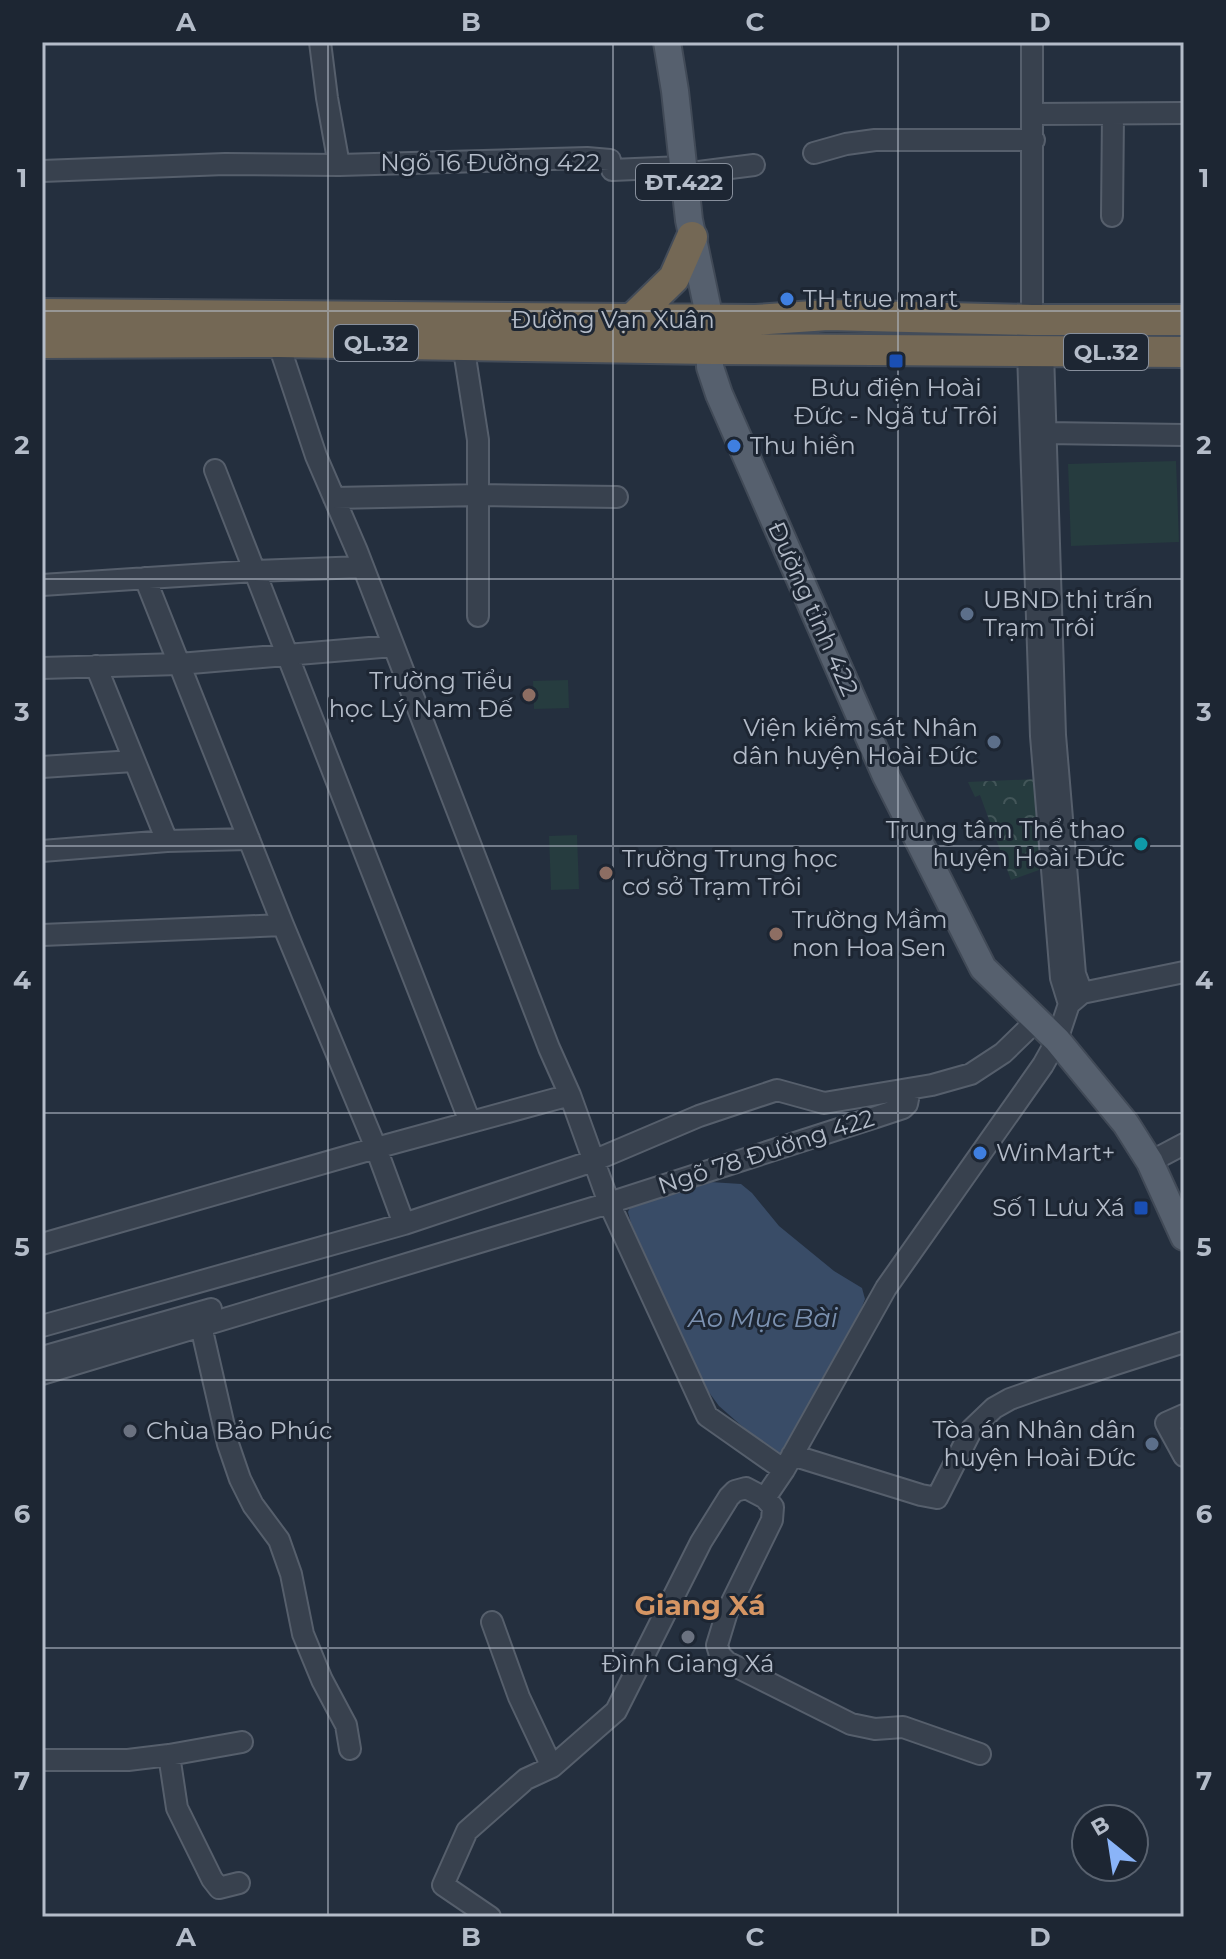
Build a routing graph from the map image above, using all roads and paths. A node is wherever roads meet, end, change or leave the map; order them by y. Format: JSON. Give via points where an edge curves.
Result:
{"nodes":[{"id":1,"x":320,"y":42,"type":"edge"},
{"id":2,"x":667,"y":42,"type":"edge"},
{"id":3,"x":1032,"y":42,"type":"edge"},
{"id":4,"x":1184,"y":113,"type":"edge"},
{"id":5,"x":1033,"y":114,"type":"junction"},
{"id":6,"x":1113,"y":114,"type":"junction"},
{"id":7,"x":1034,"y":140,"type":"junction"},
{"id":8,"x":814,"y":153,"type":"dead end"},
{"id":9,"x":339,"y":165,"type":"junction"},
{"id":10,"x":754,"y":165,"type":"dead end"},
{"id":11,"x":682,"y":170,"type":"junction"},
{"id":12,"x":42,"y":171,"type":"edge"},
{"id":13,"x":1112,"y":216,"type":"dead end"},
{"id":14,"x":692,"y":237,"type":"junction"},
{"id":15,"x":42,"y":314,"type":"edge"},
{"id":16,"x":631,"y":320,"type":"junction"},
{"id":17,"x":1032,"y":320,"type":"junction"},
{"id":18,"x":1184,"y":320,"type":"edge"},
{"id":19,"x":711,"y":334,"type":"junction"},
{"id":20,"x":278,"y":342,"type":"junction"},
{"id":21,"x":42,"y":343,"type":"edge"},
{"id":22,"x":463,"y":344,"type":"junction"},
{"id":23,"x":1036,"y":352,"type":"junction"},
{"id":24,"x":1184,"y":352,"type":"edge"},
{"id":25,"x":1046,"y":433,"type":"junction"},
{"id":26,"x":1184,"y":435,"type":"edge"},
{"id":27,"x":215,"y":470,"type":"dead end"},
{"id":28,"x":479,"y":495,"type":"junction"},
{"id":29,"x":617,"y":497,"type":"dead end"},
{"id":30,"x":334,"y":498,"type":"junction"},
{"id":31,"x":363,"y":567,"type":"junction"},
{"id":32,"x":255,"y":571,"type":"junction"},
{"id":33,"x":145,"y":578,"type":"junction"},
{"id":34,"x":42,"y":585,"type":"edge"},
{"id":35,"x":478,"y":616,"type":"dead end"},
{"id":36,"x":393,"y":646,"type":"junction"},
{"id":37,"x":287,"y":655,"type":"junction"},
{"id":38,"x":179,"y":664,"type":"junction"},
{"id":39,"x":96,"y":666,"type":"junction"},
{"id":40,"x":42,"y":668,"type":"edge"},
{"id":41,"x":133,"y":761,"type":"junction"},
{"id":42,"x":42,"y":767,"type":"edge"},
{"id":43,"x":249,"y":839,"type":"junction"},
{"id":44,"x":167,"y":841,"type":"junction"},
{"id":45,"x":42,"y":851,"type":"edge"},
{"id":46,"x":283,"y":925,"type":"junction"},
{"id":47,"x":42,"y":935,"type":"edge"},
{"id":48,"x":1184,"y":972,"type":"edge"},
{"id":49,"x":1076,"y":998,"type":"junction"},
{"id":50,"x":1037,"y":1020,"type":"junction"},
{"id":51,"x":1057,"y":1040,"type":"junction"},
{"id":52,"x":910,"y":1089,"type":"junction"},
{"id":53,"x":570,"y":1095,"type":"junction"},
{"id":54,"x":824,"y":1103,"type":"junction"},
{"id":55,"x":470,"y":1122,"type":"junction"},
{"id":56,"x":835,"y":1130,"type":"junction"},
{"id":57,"x":1184,"y":1144,"type":"edge"},
{"id":58,"x":376,"y":1148,"type":"junction"},
{"id":59,"x":593,"y":1161,"type":"junction"},
{"id":60,"x":1150,"y":1162,"type":"junction"},
{"id":61,"x":609,"y":1203,"type":"junction"},
{"id":62,"x":404,"y":1224,"type":"junction"},
{"id":63,"x":1184,"y":1237,"type":"edge"},
{"id":64,"x":42,"y":1244,"type":"edge"},
{"id":65,"x":227,"y":1304,"type":"dead end"},
{"id":66,"x":42,"y":1326,"type":"edge"},
{"id":67,"x":201,"y":1326,"type":"junction"},
{"id":68,"x":1184,"y":1342,"type":"edge"},
{"id":69,"x":42,"y":1357,"type":"edge"},
{"id":70,"x":42,"y":1374,"type":"edge"},
{"id":71,"x":1184,"y":1415,"type":"edge"},
{"id":72,"x":1184,"y":1456,"type":"edge"},
{"id":73,"x":788,"y":1462,"type":"junction"},
{"id":74,"x":765,"y":1498,"type":"junction"},
{"id":75,"x":492,"y":1622,"type":"dead end"},
{"id":76,"x":242,"y":1742,"type":"dead end"},
{"id":77,"x":350,"y":1749,"type":"dead end"},
{"id":78,"x":980,"y":1754,"type":"dead end"},
{"id":79,"x":169,"y":1755,"type":"junction"},
{"id":80,"x":42,"y":1760,"type":"edge"},
{"id":81,"x":552,"y":1767,"type":"junction"},
{"id":82,"x":239,"y":1883,"type":"dead end"},
{"id":83,"x":490,"y":1917,"type":"edge"}],
"edges":[{"from":1,"to":9,"type":"street"},
{"from":2,"to":11,"type":"main road","number":"ĐT.422"},
{"from":3,"to":5,"type":"street"},
{"from":4,"to":6,"type":"street"},
{"from":5,"to":6,"type":"street"},
{"from":5,"to":7,"type":"street"},
{"from":6,"to":13,"type":"street"},
{"from":7,"to":8,"type":"street","via":[[875,140]]},
{"from":7,"to":17,"type":"street"},
{"from":9,"to":11,"type":"street","name":"Ngõ 16 Đường 422","via":[[587,158],[610,160],[612,170]]},
{"from":9,"to":12,"type":"street","name":"Ngõ 16 Đường 422"},
{"from":10,"to":11,"type":"street"},
{"from":11,"to":14,"type":"main road","number":"ĐT.422"},
{"from":14,"to":16,"type":"highway","via":[[674,278]]},
{"from":14,"to":19,"type":"main road","number":"ĐT.422"},
{"from":15,"to":16,"type":"highway","name":"Đường Vạn Xuân","number":"QL.32"},
{"from":16,"to":19,"type":"highway","name":"Đường Vạn Xuân","number":"QL.32"},
{"from":17,"to":18,"type":"highway","name":"Đường Vạn Xuân","number":"QL.32"},
{"from":17,"to":19,"type":"highway","name":"Đường Vạn Xuân","number":"QL.32","via":[[828,315],[756,320]]},
{"from":19,"to":22,"type":"highway","name":"Đường Vạn Xuân","number":"QL.32"},
{"from":19,"to":23,"type":"highway","name":"Đường Vạn Xuân","number":"QL.32"},
{"from":19,"to":50,"type":"main road","name":"Đường tỉnh 422","number":"ĐT.422","via":[[714,382],[886,776],[983,968]]},
{"from":20,"to":21,"type":"highway","name":"Đường Vạn Xuân","number":"QL.32"},
{"from":20,"to":22,"type":"highway","name":"Đường Vạn Xuân","number":"QL.32"},
{"from":20,"to":30,"type":"street"},
{"from":22,"to":28,"type":"street","via":[[478,440]]},
{"from":23,"to":24,"type":"highway","name":"Đường Vạn Xuân","number":"QL.32"},
{"from":23,"to":25,"type":"street"},
{"from":23,"to":49,"type":"street","via":[[1041,736],[1061,978]]},
{"from":25,"to":26,"type":"street"},
{"from":25,"to":49,"type":"street","via":[[1055,735]]},
{"from":27,"to":32,"type":"street"},
{"from":28,"to":29,"type":"street"},
{"from":28,"to":30,"type":"street"},
{"from":28,"to":35,"type":"street"},
{"from":30,"to":31,"type":"street"},
{"from":31,"to":32,"type":"street"},
{"from":31,"to":36,"type":"street"},
{"from":32,"to":33,"type":"street"},
{"from":32,"to":37,"type":"street"},
{"from":33,"to":34,"type":"street"},
{"from":33,"to":38,"type":"street"},
{"from":36,"to":37,"type":"street"},
{"from":36,"to":53,"type":"street"},
{"from":37,"to":38,"type":"street"},
{"from":37,"to":55,"type":"street"},
{"from":38,"to":39,"type":"street"},
{"from":38,"to":43,"type":"street"},
{"from":39,"to":40,"type":"street"},
{"from":39,"to":41,"type":"street"},
{"from":41,"to":42,"type":"street"},
{"from":41,"to":44,"type":"street"},
{"from":43,"to":44,"type":"street"},
{"from":43,"to":46,"type":"street"},
{"from":44,"to":45,"type":"street"},
{"from":46,"to":47,"type":"street"},
{"from":46,"to":58,"type":"street"},
{"from":48,"to":49,"type":"street"},
{"from":49,"to":51,"type":"street"},
{"from":50,"to":51,"type":"main road","name":"Đường tỉnh 422","number":"ĐT.422"},
{"from":50,"to":52,"type":"street","via":[[1003,1053],[971,1074]]},
{"from":51,"to":60,"type":"main road","number":"ĐT.422"},
{"from":51,"to":73,"type":"street","via":[[886,1288]]},
{"from":52,"to":54,"type":"street"},
{"from":52,"to":56,"type":"street","name":"Ngõ 78 Đường 422","via":[[903,1108]]},
{"from":53,"to":55,"type":"street"},
{"from":53,"to":59,"type":"street"},
{"from":54,"to":56,"type":"street"},
{"from":54,"to":59,"type":"street","via":[[777,1090]]},
{"from":55,"to":58,"type":"street"},
{"from":56,"to":61,"type":"street","name":"Ngõ 78 Đường 422"},
{"from":57,"to":60,"type":"street"},
{"from":58,"to":62,"type":"street"},
{"from":58,"to":64,"type":"street"},
{"from":59,"to":61,"type":"street"},
{"from":59,"to":62,"type":"street"},
{"from":60,"to":63,"type":"main road","number":"ĐT.422"},
{"from":61,"to":67,"type":"street","name":"Ngõ 78 Đường 422"},
{"from":61,"to":73,"type":"street","via":[[707,1416]]},
{"from":62,"to":66,"type":"street"},
{"from":65,"to":69,"type":"street"},
{"from":67,"to":70,"type":"street","name":"Ngõ 78 Đường 422"},
{"from":67,"to":77,"type":"street","via":[[240,1479],[279,1540],[303,1634],[346,1725]]},
{"from":68,"to":73,"type":"street","via":[[994,1408],[972,1429],[937,1498]]},
{"from":71,"to":72,"type":"street","via":[[1166,1423]]},
{"from":73,"to":74,"type":"street"},
{"from":74,"to":78,"type":"street","via":[[773,1507],[772,1520],[727,1612],[717,1645],[720,1655],[851,1724],[903,1727]]},
{"from":74,"to":81,"type":"street","via":[[746,1488],[729,1497],[616,1711]]},
{"from":75,"to":81,"type":"street"},
{"from":76,"to":79,"type":"street"},
{"from":79,"to":80,"type":"street"},
{"from":79,"to":82,"type":"street","via":[[177,1808],[212,1879],[219,1888]]},
{"from":81,"to":83,"type":"street","via":[[526,1779],[467,1831],[443,1885]]}]}
